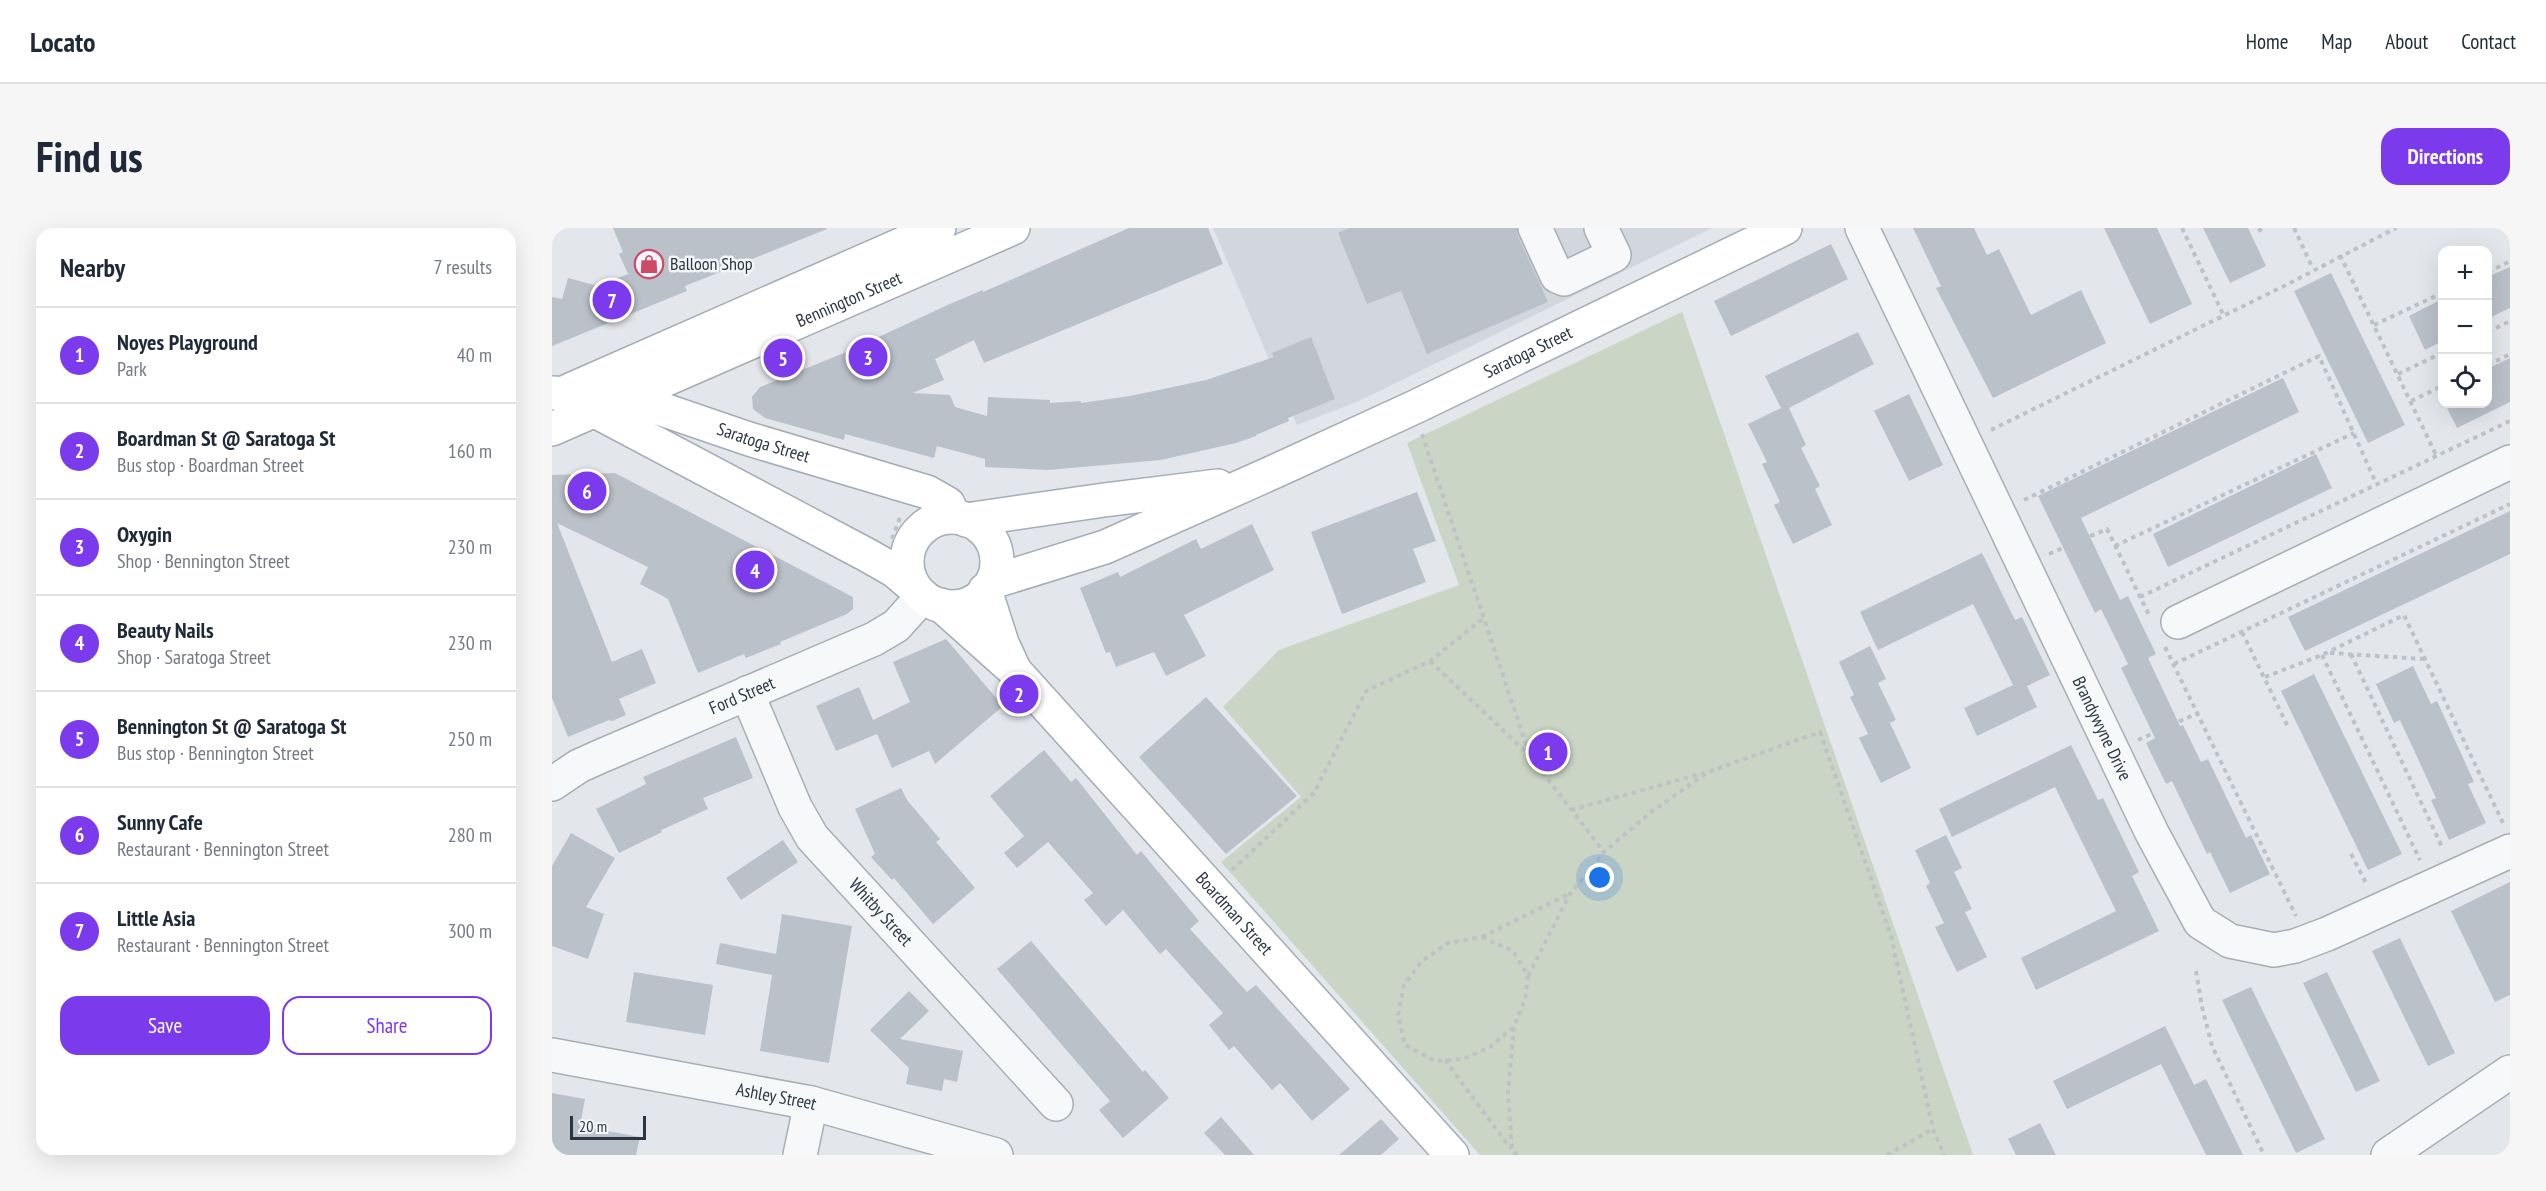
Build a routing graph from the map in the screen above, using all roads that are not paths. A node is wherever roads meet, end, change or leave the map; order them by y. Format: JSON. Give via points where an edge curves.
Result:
{"nodes":[{"id":1,"x":939,"y":228,"type":"edge"},
{"id":2,"x":1013,"y":228,"type":"edge"},
{"id":3,"x":1535,"y":228,"type":"edge"},
{"id":4,"x":1601,"y":228,"type":"edge"},
{"id":5,"x":1785,"y":228,"type":"edge"},
{"id":6,"x":1862,"y":228,"type":"edge"},
{"id":7,"x":555,"y":395,"type":"edge"},
{"id":8,"x":626,"y":397,"type":"junction"},
{"id":9,"x":595,"y":410,"type":"junction"},
{"id":10,"x":552,"y":429,"type":"edge"},
{"id":11,"x":2510,"y":462,"type":"edge"},
{"id":12,"x":1269,"y":474,"type":"junction"},
{"id":13,"x":960,"y":519,"type":"junction"},
{"id":14,"x":989,"y":586,"type":"junction"},
{"id":15,"x":927,"y":597,"type":"junction"},
{"id":16,"x":2166,"y":631,"type":"road end"},
{"id":17,"x":1015,"y":671,"type":"junction"},
{"id":18,"x":747,"y":693,"type":"junction"},
{"id":19,"x":552,"y":782,"type":"edge"},
{"id":20,"x":2508,"y":841,"type":"edge"},
{"id":21,"x":552,"y":1055,"type":"edge"},
{"id":22,"x":2510,"y":1072,"type":"edge"},
{"id":23,"x":811,"y":1103,"type":"junction"},
{"id":24,"x":1056,"y":1104,"type":"dead end"},
{"id":25,"x":800,"y":1155,"type":"edge"},
{"id":26,"x":996,"y":1155,"type":"edge"},
{"id":27,"x":1452,"y":1155,"type":"edge"},
{"id":28,"x":2388,"y":1155,"type":"edge"}],
"edges":[{"from":1,"to":7,"type":"main road","name":"Bennington Street"},
{"from":2,"to":8,"type":"main road","name":"Bennington Street"},
{"from":3,"to":4,"type":"street","via":[[1557,276],[1564,279],[1614,255]]},
{"from":5,"to":12,"type":"main road","name":"Saratoga Street"},
{"from":6,"to":20,"type":"street","name":"Brandywyne Drive","via":[[2152,832],[2200,922],[2230,941],[2274,950],[2295,946],[2345,926]]},
{"from":7,"to":8,"type":"main road","name":"Saratoga Street"},
{"from":7,"to":9,"type":"main road"},
{"from":8,"to":9,"type":"main road","name":"Bennington Street"},
{"from":8,"to":13,"type":"main road","name":"Saratoga Street","via":[[927,492],[948,504]]},
{"from":9,"to":10,"type":"main road","name":"Bennington Street"},
{"from":9,"to":15,"type":"main road","via":[[867,555]]},
{"from":11,"to":16,"type":"street"},
{"from":12,"to":13,"type":"main road","name":"Saratoga Street","via":[[1199,489]]},
{"from":12,"to":14,"type":"main road","name":"Saratoga Street","via":[[1105,547]]},
{"from":13,"to":14,"type":"main road","via":[[982,528],[993,544],[997,564]]},
{"from":13,"to":15,"type":"main road","via":[[934,521],[912,541],[908,570]]},
{"from":14,"to":15,"type":"main road","via":[[961,606]]},
{"from":14,"to":17,"type":"main road","name":"Boardman Street","via":[[1005,652]]},
{"from":15,"to":17,"type":"main road","name":"Boardman Street"},
{"from":15,"to":18,"type":"street","name":"Ford Street","via":[[885,634]]},
{"from":17,"to":27,"type":"main road","name":"Boardman Street"},
{"from":18,"to":19,"type":"street","name":"Ford Street","via":[[579,766]]},
{"from":18,"to":24,"type":"street","name":"Whitby Street","via":[[795,807],[812,837]]},
{"from":21,"to":23,"type":"street","name":"Ashley Street"},
{"from":22,"to":28,"type":"street"},
{"from":23,"to":25,"type":"street"},
{"from":23,"to":26,"type":"street","name":"Ashley Street"}]}
